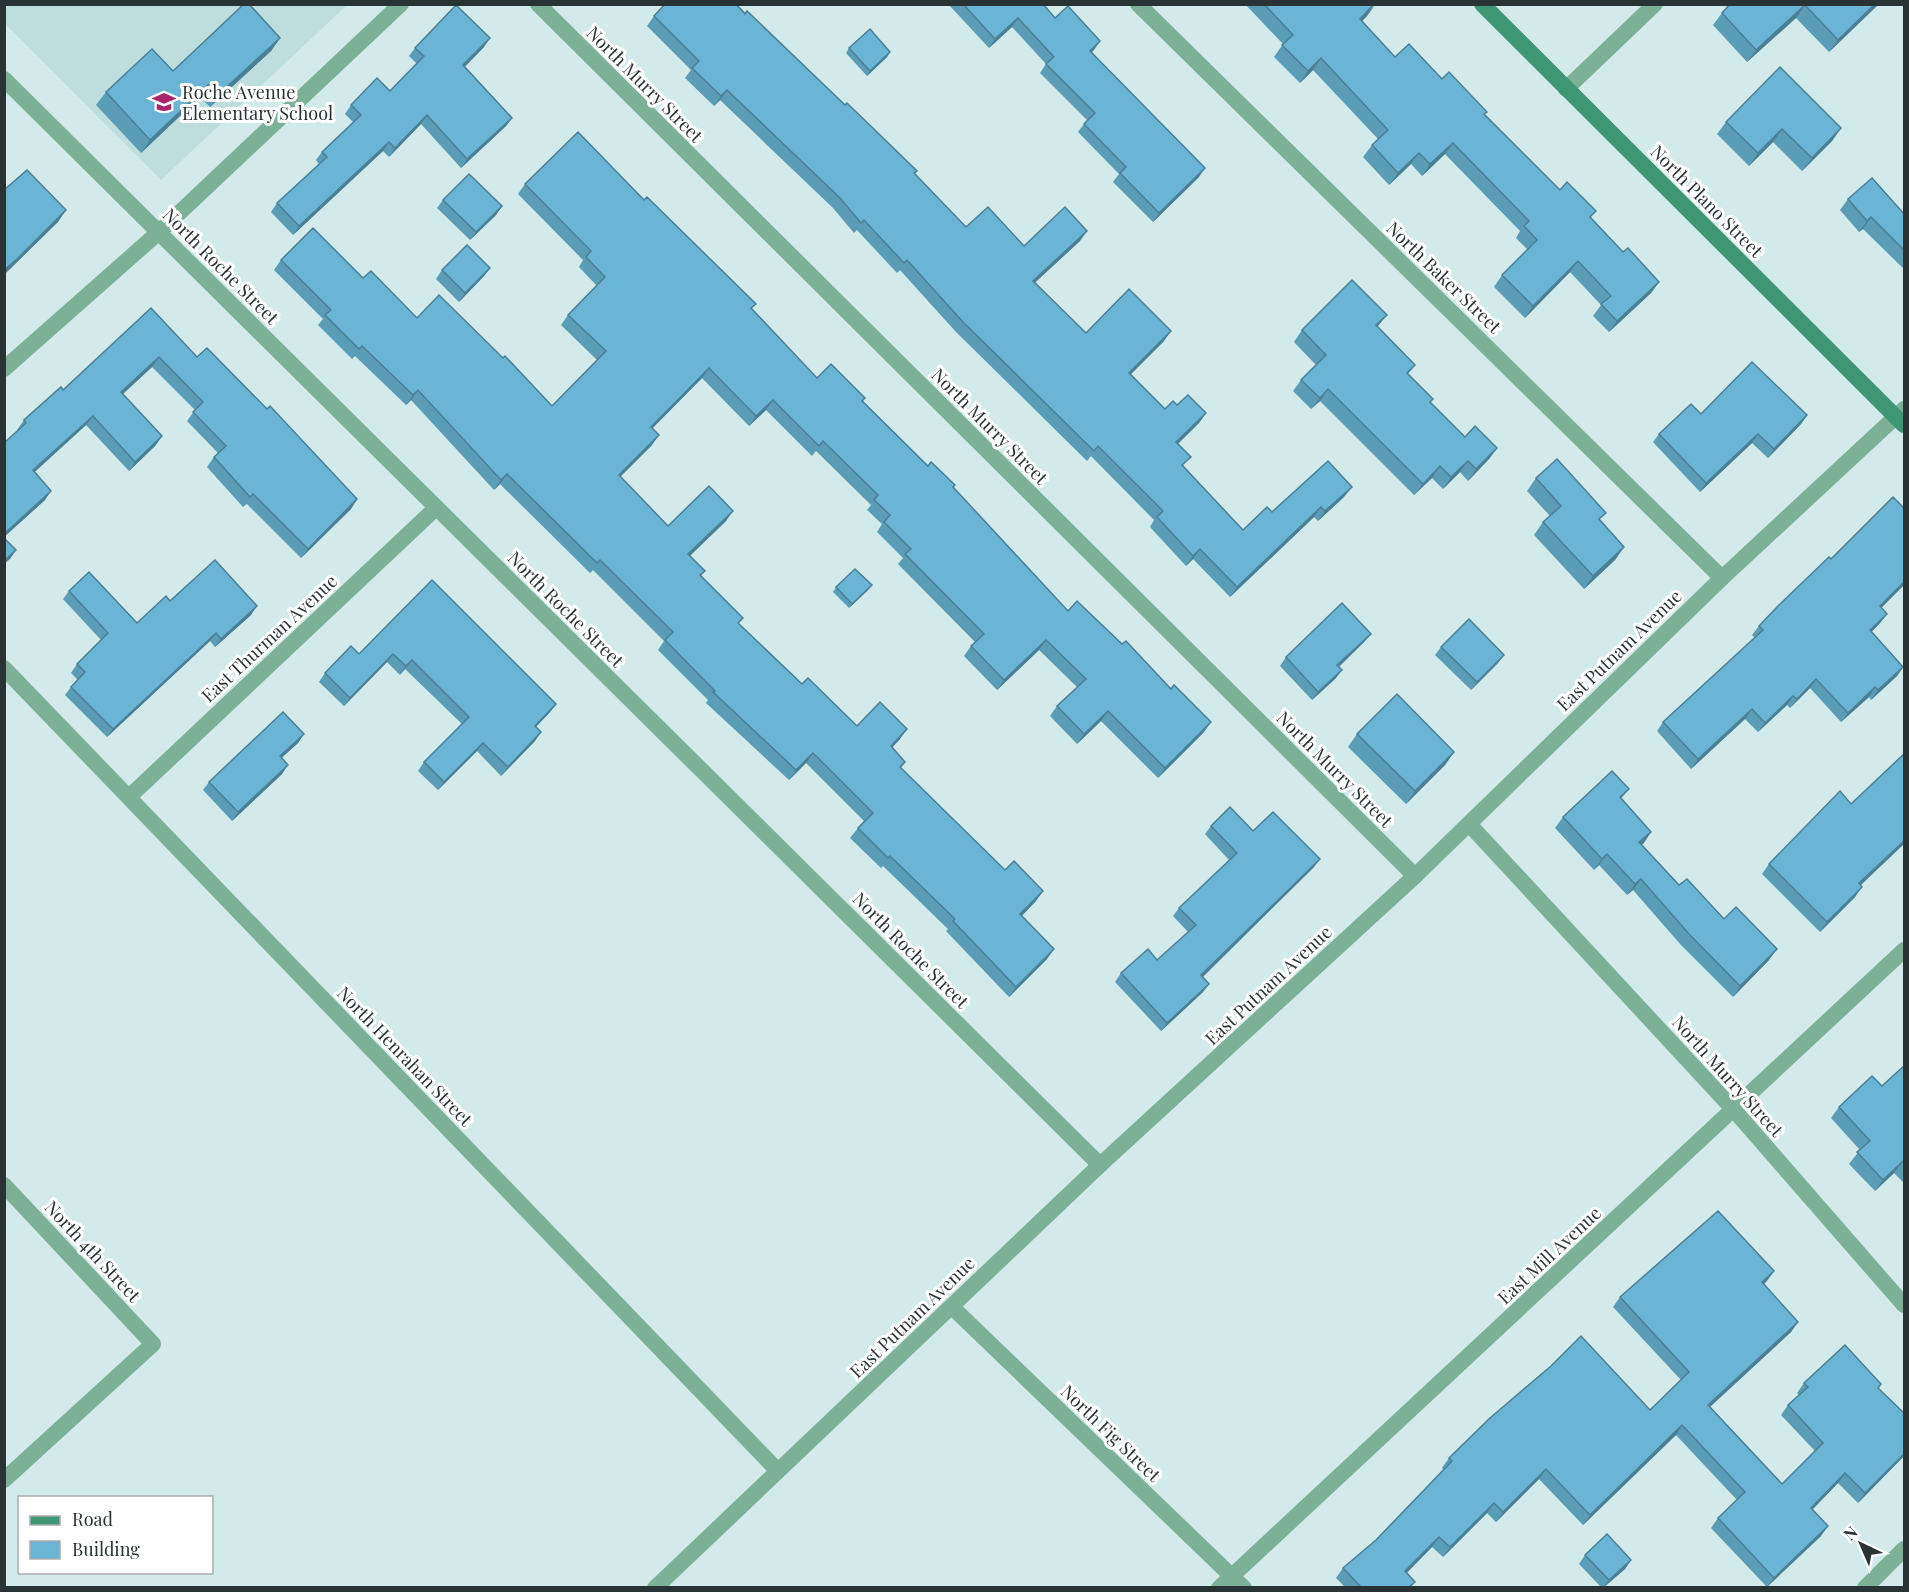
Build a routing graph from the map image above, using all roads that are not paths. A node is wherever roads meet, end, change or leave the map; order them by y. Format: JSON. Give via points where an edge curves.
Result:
{"nodes":[{"id":1,"x":401,"y":4,"type":"edge"},
{"id":2,"x":537,"y":4,"type":"edge"},
{"id":3,"x":1138,"y":4,"type":"edge"},
{"id":4,"x":1482,"y":4,"type":"edge"},
{"id":5,"x":1655,"y":4,"type":"edge"},
{"id":6,"x":4,"y":79,"type":"edge"},
{"id":7,"x":1566,"y":89,"type":"junction"},
{"id":8,"x":159,"y":232,"type":"junction"},
{"id":9,"x":4,"y":369,"type":"edge"},
{"id":10,"x":1902,"y":417,"type":"edge"},
{"id":11,"x":436,"y":508,"type":"junction"},
{"id":12,"x":1722,"y":578,"type":"junction"},
{"id":13,"x":4,"y":668,"type":"edge"},
{"id":14,"x":129,"y":797,"type":"junction"},
{"id":15,"x":1469,"y":824,"type":"junction"},
{"id":16,"x":1415,"y":876,"type":"junction"},
{"id":17,"x":1905,"y":950,"type":"edge"},
{"id":18,"x":1734,"y":1110,"type":"junction"},
{"id":19,"x":1100,"y":1164,"type":"junction"},
{"id":20,"x":4,"y":1185,"type":"edge"},
{"id":21,"x":1905,"y":1305,"type":"edge"},
{"id":22,"x":952,"y":1307,"type":"junction"},
{"id":23,"x":778,"y":1471,"type":"junction"},
{"id":24,"x":4,"y":1480,"type":"edge"},
{"id":25,"x":1905,"y":1549,"type":"edge"},
{"id":26,"x":1238,"y":1582,"type":"edge"},
{"id":27,"x":655,"y":1587,"type":"edge"},
{"id":28,"x":1219,"y":1587,"type":"edge"},
{"id":29,"x":1865,"y":1587,"type":"edge"}],
"edges":[{"from":1,"to":8,"type":"street"},
{"from":2,"to":16,"type":"street","name":"North Murry Street"},
{"from":3,"to":12,"type":"street","name":"North Baker Street"},
{"from":4,"to":7,"type":"main road","name":"North Plano Street"},
{"from":5,"to":7,"type":"street"},
{"from":6,"to":8,"type":"street","name":"North Roche Street"},
{"from":7,"to":10,"type":"main road","name":"North Plano Street"},
{"from":8,"to":9,"type":"street"},
{"from":8,"to":11,"type":"street","name":"North Roche Street"},
{"from":10,"to":12,"type":"street","name":"East Putnam Avenue"},
{"from":11,"to":14,"type":"street","name":"East Thurman Avenue"},
{"from":11,"to":19,"type":"street","name":"North Roche Street"},
{"from":12,"to":15,"type":"street","name":"East Putnam Avenue"},
{"from":13,"to":14,"type":"street","name":"North Henrahan Street"},
{"from":14,"to":23,"type":"street","name":"North Henrahan Street"},
{"from":15,"to":16,"type":"street","name":"East Putnam Avenue"},
{"from":15,"to":18,"type":"street","name":"North Murry Street"},
{"from":16,"to":19,"type":"street","name":"East Putnam Avenue"},
{"from":17,"to":18,"type":"street","name":"East Mill Avenue"},
{"from":18,"to":21,"type":"street","name":"North Murry Street"},
{"from":18,"to":26,"type":"street","name":"East Mill Avenue"},
{"from":19,"to":22,"type":"street","name":"East Putnam Avenue"},
{"from":20,"to":24,"type":"street","name":"North 4th Street","via":[[153,1344]]},
{"from":22,"to":23,"type":"street","name":"East Putnam Avenue"},
{"from":22,"to":26,"type":"street","name":"North Fig Street"},
{"from":23,"to":27,"type":"street","name":"East Putnam Avenue"},
{"from":25,"to":29,"type":"street"},
{"from":26,"to":28,"type":"street","name":"East Mill Avenue"}]}
